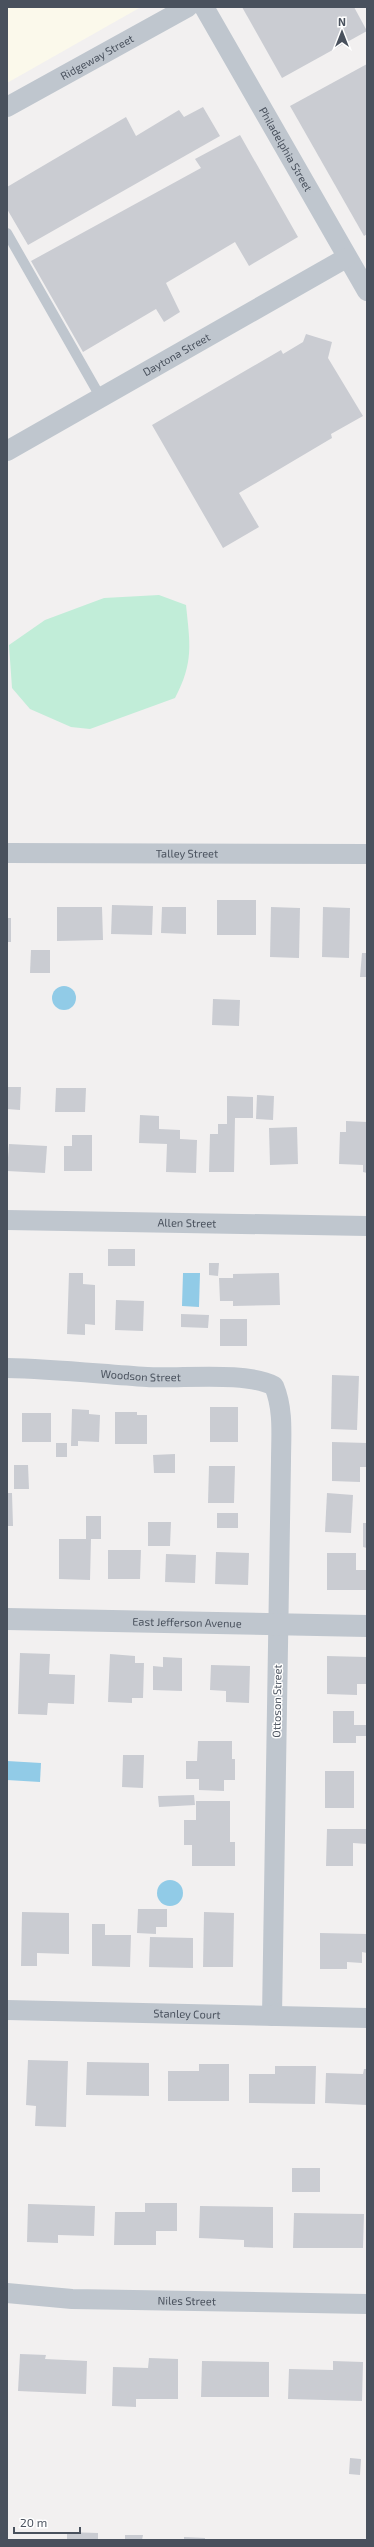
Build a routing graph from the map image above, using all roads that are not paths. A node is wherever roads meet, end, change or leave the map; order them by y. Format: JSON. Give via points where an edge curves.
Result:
{"nodes":[{"id":1,"x":188,"y":7,"type":"edge"},
{"id":2,"x":204,"y":7,"type":"edge"},
{"id":3,"x":7,"y":107,"type":"edge"},
{"id":4,"x":7,"y":233,"type":"edge"},
{"id":5,"x":346,"y":258,"type":"junction"},
{"id":6,"x":367,"y":291,"type":"edge"},
{"id":7,"x":101,"y":398,"type":"junction"},
{"id":8,"x":7,"y":451,"type":"edge"},
{"id":9,"x":7,"y":853,"type":"edge"},
{"id":10,"x":367,"y":854,"type":"edge"},
{"id":11,"x":7,"y":1220,"type":"edge"},
{"id":12,"x":367,"y":1226,"type":"edge"},
{"id":13,"x":7,"y":1368,"type":"edge"},
{"id":14,"x":274,"y":1386,"type":"joint"},
{"id":15,"x":7,"y":1619,"type":"edge"},
{"id":16,"x":279,"y":1624,"type":"junction"},
{"id":17,"x":367,"y":1626,"type":"edge"},
{"id":18,"x":7,"y":2010,"type":"edge"},
{"id":19,"x":272,"y":2016,"type":"junction"},
{"id":20,"x":367,"y":2018,"type":"edge"},
{"id":21,"x":7,"y":2293,"type":"edge"},
{"id":22,"x":367,"y":2304,"type":"edge"}],
"edges":[{"from":1,"to":3,"type":"street","name":"Ridgeway Street"},
{"from":2,"to":5,"type":"street","name":"Philadelphia Street"},
{"from":4,"to":7,"type":"lane"},
{"from":5,"to":6,"type":"street","name":"Philadelphia Street"},
{"from":5,"to":7,"type":"street","name":"Daytona Street"},
{"from":7,"to":8,"type":"street","name":"Daytona Street"},
{"from":9,"to":10,"type":"street","name":"Talley Street"},
{"from":11,"to":12,"type":"street","name":"Allen Street"},
{"from":13,"to":14,"type":"street","name":"Woodson Street","via":[[83,1370],[147,1377],[255,1379]]},
{"from":14,"to":16,"type":"street","name":"Ottoson Street","via":[[281,1408]]},
{"from":15,"to":16,"type":"street","name":"East Jefferson Avenue"},
{"from":16,"to":17,"type":"street","name":"East Jefferson Avenue"},
{"from":16,"to":19,"type":"street","name":"Ottoson Street"},
{"from":18,"to":19,"type":"street","name":"Stanley Court"},
{"from":19,"to":20,"type":"street","name":"Stanley Court"},
{"from":21,"to":22,"type":"street","name":"Niles Street","via":[[72,2299]]}]}
